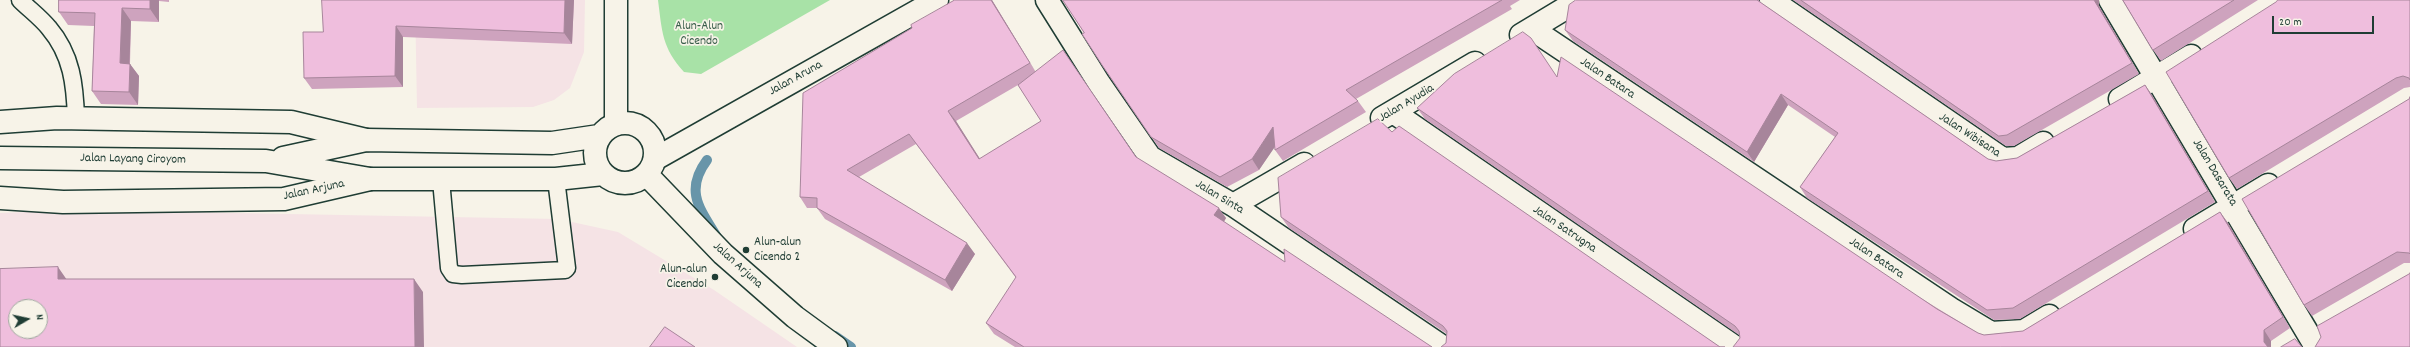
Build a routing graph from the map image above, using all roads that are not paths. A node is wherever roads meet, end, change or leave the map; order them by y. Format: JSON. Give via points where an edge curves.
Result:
{"nodes":[{"id":1,"x":20,"y":0,"type":"edge"},
{"id":2,"x":616,"y":0,"type":"edge"},
{"id":3,"x":937,"y":0,"type":"edge"},
{"id":4,"x":1048,"y":0,"type":"edge"},
{"id":5,"x":1579,"y":0,"type":"edge"},
{"id":6,"x":1771,"y":0,"type":"edge"},
{"id":7,"x":2110,"y":0,"type":"edge"},
{"id":8,"x":1532,"y":29,"type":"junction"},
{"id":9,"x":2208,"y":46,"type":"edge"},
{"id":10,"x":2156,"y":78,"type":"junction"},
{"id":11,"x":2101,"y":110,"type":"edge"},
{"id":12,"x":1393,"y":112,"type":"junction"},
{"id":13,"x":76,"y":119,"type":"junction"},
{"id":14,"x":0,"y":122,"type":"edge"},
{"id":15,"x":1366,"y":128,"type":"edge"},
{"id":16,"x":607,"y":130,"type":"junction"},
{"id":17,"x":2060,"y":134,"type":"edge"},
{"id":18,"x":366,"y":140,"type":"junction"},
{"id":19,"x":1319,"y":155,"type":"edge"},
{"id":20,"x":0,"y":158,"type":"edge"},
{"id":21,"x":266,"y":161,"type":"junction"},
{"id":22,"x":651,"y":167,"type":"junction"},
{"id":23,"x":2288,"y":173,"type":"edge"},
{"id":24,"x":602,"y":174,"type":"junction"},
{"id":25,"x":370,"y":179,"type":"junction"},
{"id":26,"x":556,"y":179,"type":"junction"},
{"id":27,"x":441,"y":180,"type":"junction"},
{"id":28,"x":0,"y":198,"type":"edge"},
{"id":29,"x":2234,"y":205,"type":"junction"},
{"id":30,"x":1233,"y":206,"type":"junction"},
{"id":31,"x":2180,"y":238,"type":"edge"},
{"id":32,"x":2065,"y":306,"type":"edge"},
{"id":33,"x":2328,"y":320,"type":"edge"},
{"id":34,"x":2312,"y":339,"type":"edge"},
{"id":35,"x":2288,"y":343,"type":"edge"},
{"id":36,"x":836,"y":347,"type":"edge"},
{"id":37,"x":1443,"y":347,"type":"edge"},
{"id":38,"x":1735,"y":347,"type":"edge"}],
"edges":[{"from":1,"to":13,"type":"lane","via":[[50,28],[68,60],[75,83]]},
{"from":2,"to":16,"type":"street"},
{"from":3,"to":22,"type":"street","name":"Jalan Aruna"},
{"from":4,"to":30,"type":"street","name":"Jalan Sinta","via":[[1099,83],[1150,157]]},
{"from":5,"to":8,"type":"street","name":"Jalan Ayudia"},
{"from":6,"to":17,"type":"street","name":"Jalan Wibisana","via":[[2003,159],[2018,158]]},
{"from":7,"to":10,"type":"street","name":"Jalan Dasarata"},
{"from":8,"to":12,"type":"street","name":"Jalan Ayudia"},
{"from":8,"to":32,"type":"street","name":"Jalan Batara","via":[[1951,309],[1991,333],[2024,331]]},
{"from":9,"to":10,"type":"street"},
{"from":10,"to":11,"type":"street"},
{"from":10,"to":29,"type":"street","name":"Jalan Dasarata"},
{"from":12,"to":15,"type":"street","name":"Jalan Ayudia"},
{"from":12,"to":38,"type":"street","name":"Jalan Satrugna"},
{"from":13,"to":14,"type":"street"},
{"from":13,"to":18,"type":"street","via":[[291,122]]},
{"from":16,"to":18,"type":"street","via":[[552,143]]},
{"from":16,"to":22,"type":"street","via":[[631,123],[645,130],[654,143]]},
{"from":16,"to":24,"type":"street","via":[[594,154],[596,166]]},
{"from":18,"to":21,"type":"street","name":"Jalan Layang Ciroyom","via":[[322,152]]},
{"from":19,"to":30,"type":"street"},
{"from":20,"to":21,"type":"street","name":"Jalan Layang Ciroyom"},
{"from":21,"to":25,"type":"street","name":"Jalan Layang Ciroyom"},
{"from":22,"to":24,"type":"street","via":[[637,182],[625,184],[612,182]]},
{"from":22,"to":36,"type":"street","name":"Jalan Arjuna","via":[[723,254],[795,317]]},
{"from":23,"to":29,"type":"street"},
{"from":24,"to":26,"type":"street","name":"Jalan Arjuna"},
{"from":25,"to":27,"type":"street","name":"Jalan Arjuna"},
{"from":25,"to":28,"type":"street","name":"Jalan Arjuna","via":[[284,199],[63,202]]},
{"from":26,"to":27,"type":"street","name":"Jalan Arjuna"},
{"from":26,"to":27,"type":"lane","via":[[567,268],[462,275],[453,274],[449,268]]},
{"from":29,"to":31,"type":"street"},
{"from":29,"to":34,"type":"street","name":"Jalan Dasarata"},
{"from":30,"to":37,"type":"street","name":"Jalan Sinta"},
{"from":33,"to":34,"type":"street"},
{"from":34,"to":35,"type":"street"}]}
